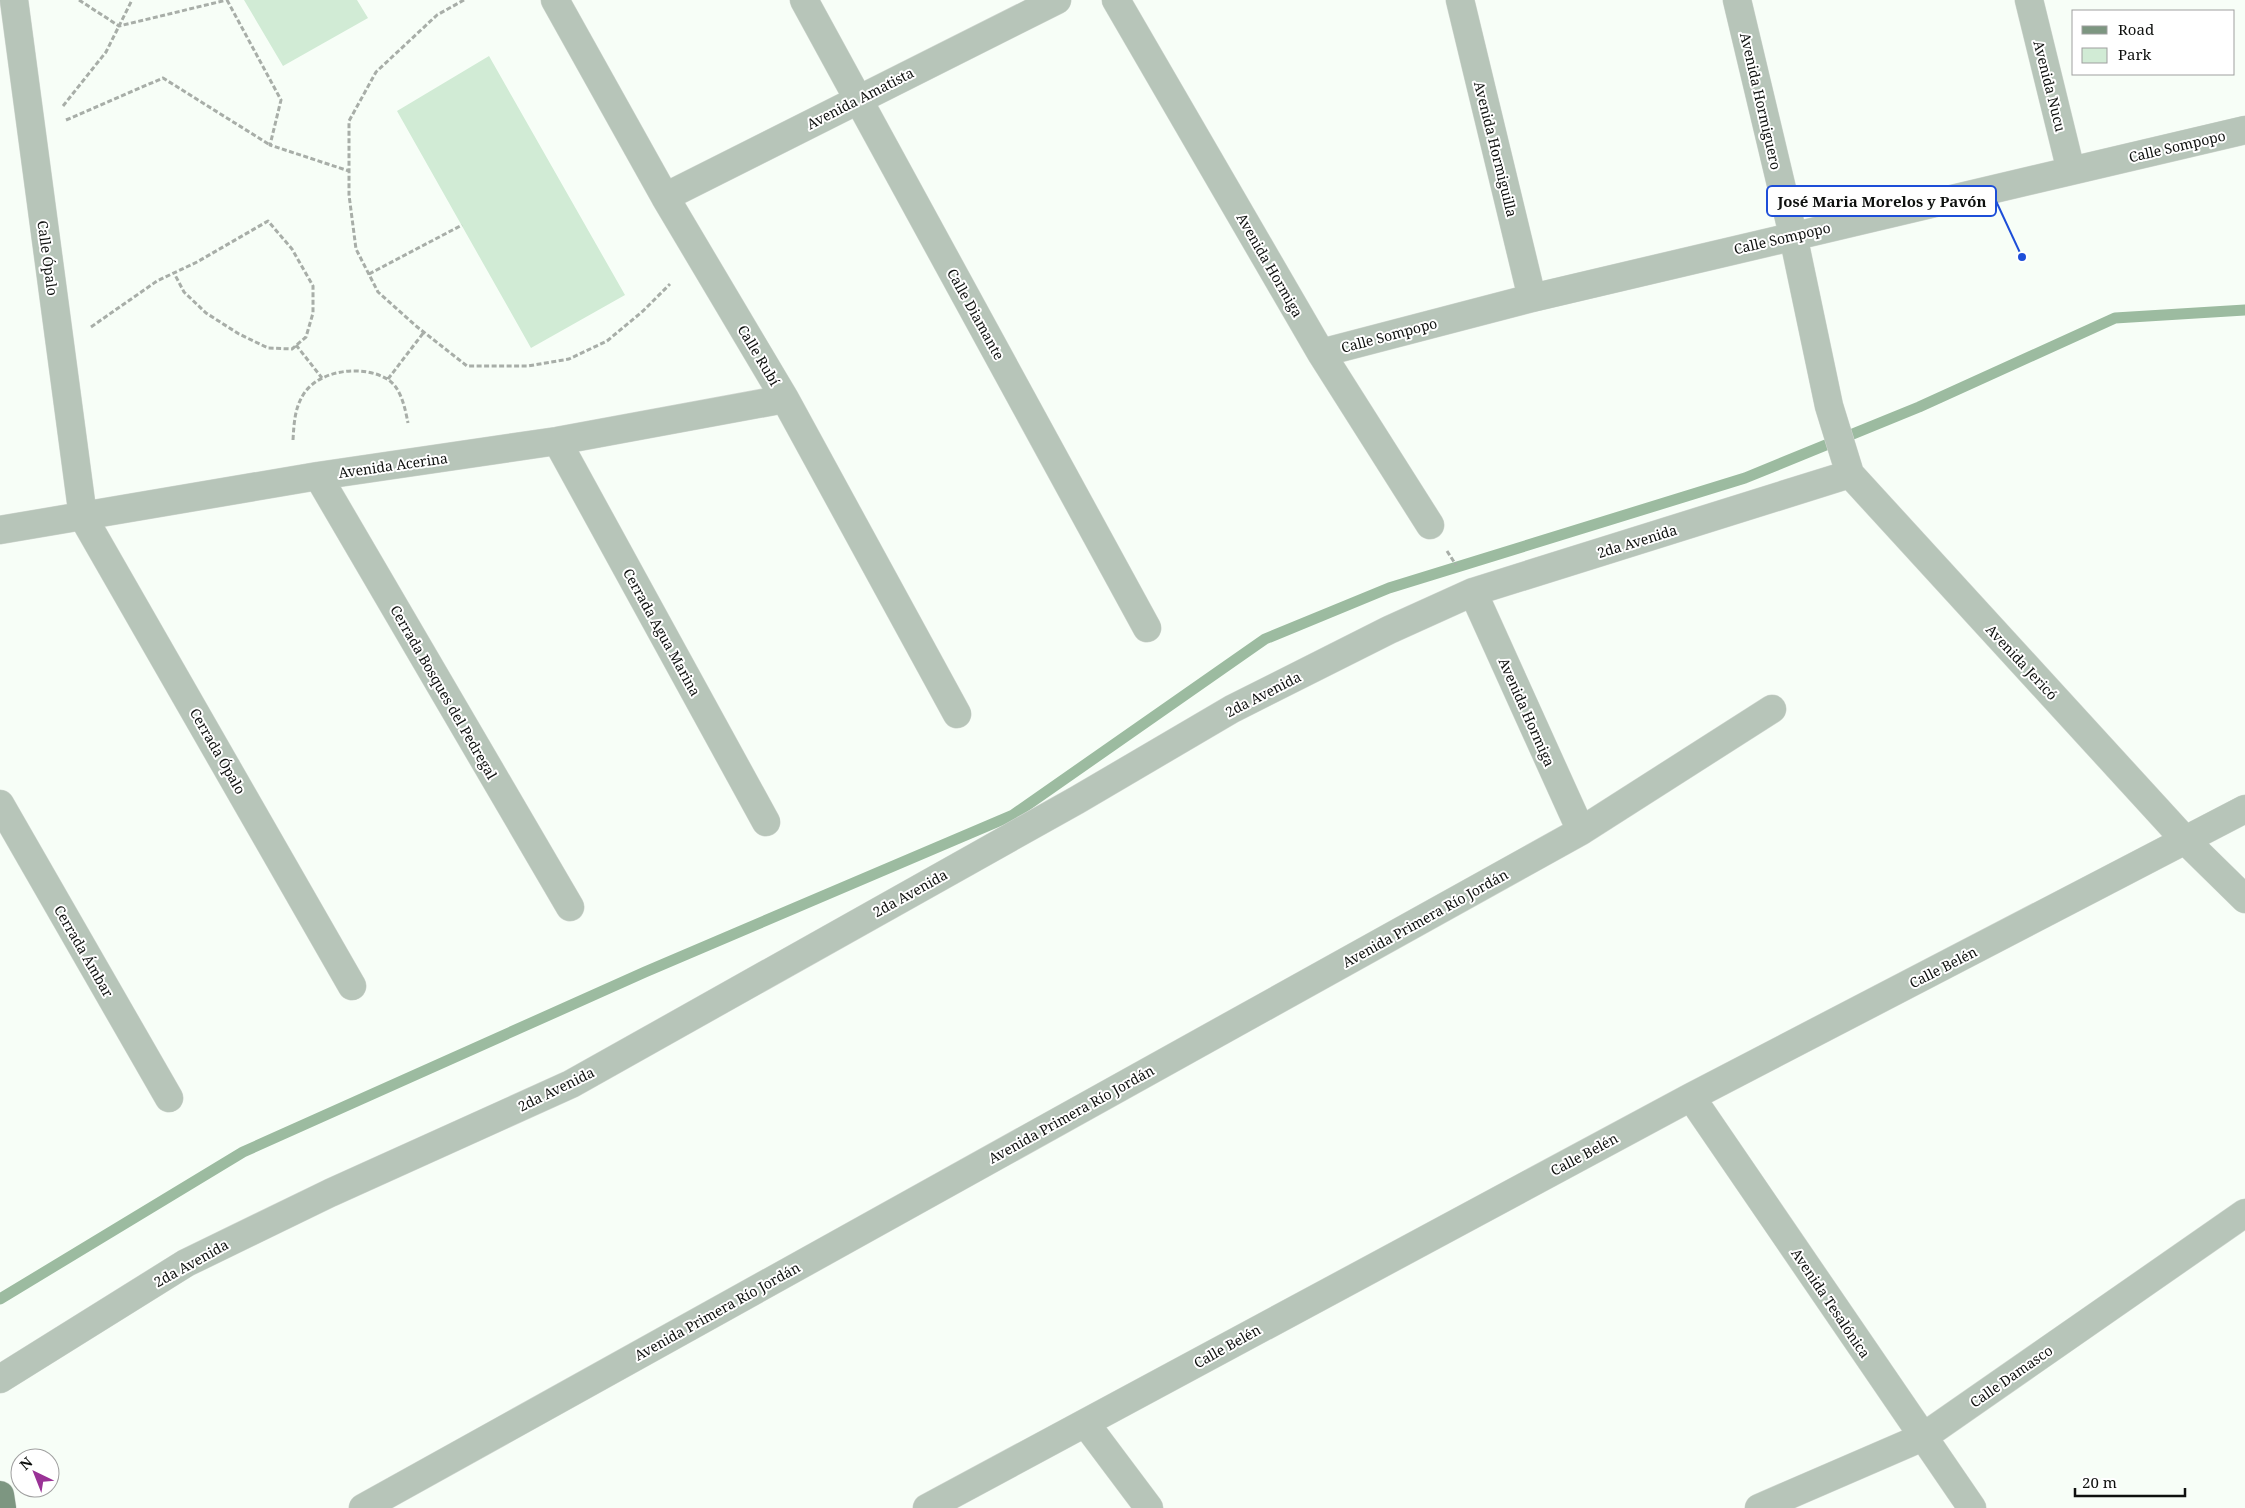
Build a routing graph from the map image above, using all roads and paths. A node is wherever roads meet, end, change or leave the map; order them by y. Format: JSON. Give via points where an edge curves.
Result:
{"nodes":[{"id":1,"x":14,"y":0,"type":"edge"},
{"id":2,"x":79,"y":0,"type":"edge"},
{"id":3,"x":132,"y":0,"type":"edge"},
{"id":4,"x":227,"y":0,"type":"edge"},
{"id":5,"x":464,"y":0,"type":"edge"},
{"id":6,"x":555,"y":0,"type":"edge"},
{"id":7,"x":804,"y":0,"type":"edge"},
{"id":8,"x":1057,"y":0,"type":"edge"},
{"id":9,"x":1116,"y":0,"type":"edge"},
{"id":10,"x":1460,"y":0,"type":"edge"},
{"id":11,"x":1737,"y":0,"type":"edge"},
{"id":12,"x":2029,"y":0,"type":"edge"},
{"id":13,"x":119,"y":26,"type":"junction"},
{"id":14,"x":858,"y":98,"type":"junction"},
{"id":15,"x":63,"y":106,"type":"dead end"},
{"id":16,"x":66,"y":120,"type":"dead end"},
{"id":17,"x":2245,"y":130,"type":"edge"},
{"id":18,"x":270,"y":145,"type":"junction"},
{"id":19,"x":349,"y":171,"type":"junction"},
{"id":20,"x":2072,"y":171,"type":"junction"},
{"id":21,"x":665,"y":197,"type":"junction"},
{"id":22,"x":462,"y":225,"type":"dead end"},
{"id":23,"x":1793,"y":235,"type":"junction"},
{"id":24,"x":174,"y":273,"type":"junction"},
{"id":25,"x":369,"y":274,"type":"junction"},
{"id":26,"x":670,"y":284,"type":"dead end"},
{"id":27,"x":1532,"y":298,"type":"junction"},
{"id":28,"x":424,"y":332,"type":"junction"},
{"id":29,"x":296,"y":346,"type":"junction"},
{"id":30,"x":60,"y":349,"type":"junction"},
{"id":31,"x":1321,"y":353,"type":"junction"},
{"id":32,"x":323,"y":378,"type":"junction"},
{"id":33,"x":388,"y":379,"type":"junction"},
{"id":34,"x":785,"y":399,"type":"junction"},
{"id":35,"x":1829,"y":406,"type":"joint"},
{"id":36,"x":408,"y":423,"type":"dead end"},
{"id":37,"x":293,"y":440,"type":"dead end"},
{"id":38,"x":557,"y":441,"type":"junction"},
{"id":39,"x":1847,"y":467,"type":"junction"},
{"id":40,"x":318,"y":476,"type":"junction"},
{"id":41,"x":84,"y":517,"type":"junction"},
{"id":42,"x":1430,"y":526,"type":"dead end"},
{"id":43,"x":0,"y":530,"type":"edge"},
{"id":44,"x":1473,"y":592,"type":"junction"},
{"id":45,"x":1147,"y":628,"type":"dead end"},
{"id":46,"x":1772,"y":709,"type":"dead end"},
{"id":47,"x":957,"y":714,"type":"dead end"},
{"id":48,"x":0,"y":804,"type":"edge"},
{"id":49,"x":2245,"y":809,"type":"edge"},
{"id":50,"x":766,"y":822,"type":"dead end"},
{"id":51,"x":1580,"y":831,"type":"junction"},
{"id":52,"x":2186,"y":841,"type":"junction"},
{"id":53,"x":2245,"y":899,"type":"edge"},
{"id":54,"x":570,"y":907,"type":"dead end"},
{"id":55,"x":352,"y":986,"type":"dead end"},
{"id":56,"x":1691,"y":1097,"type":"junction"},
{"id":57,"x":169,"y":1098,"type":"dead end"},
{"id":58,"x":2245,"y":1213,"type":"edge"},
{"id":59,"x":0,"y":1379,"type":"edge"},
{"id":60,"x":1086,"y":1424,"type":"junction"},
{"id":61,"x":1923,"y":1437,"type":"junction"},
{"id":62,"x":0,"y":1495,"type":"edge"},
{"id":63,"x":2,"y":1508,"type":"edge"},
{"id":64,"x":363,"y":1508,"type":"edge"},
{"id":65,"x":926,"y":1508,"type":"edge"},
{"id":66,"x":1149,"y":1508,"type":"edge"},
{"id":67,"x":1759,"y":1508,"type":"edge"},
{"id":68,"x":1972,"y":1508,"type":"edge"}],
"edges":[{"from":1,"to":30,"type":"street","name":"Calle Ópalo"},
{"from":2,"to":13,"type":"path"},
{"from":3,"to":13,"type":"path"},
{"from":4,"to":13,"type":"path"},
{"from":4,"to":18,"type":"path","via":[[282,100]]},
{"from":5,"to":19,"type":"path","via":[[437,15],[376,72],[349,121]]},
{"from":6,"to":21,"type":"street","name":"Calle Rubí"},
{"from":7,"to":14,"type":"street","name":"Calle Diamante"},
{"from":8,"to":14,"type":"street","name":"Avenida Amatista"},
{"from":9,"to":31,"type":"street","name":"Avenida Hormiga"},
{"from":10,"to":27,"type":"street","name":"Avenida Hormiguilla"},
{"from":11,"to":23,"type":"street","name":"Avenida Hormiguero"},
{"from":12,"to":20,"type":"street","name":"Avenida Nucu"},
{"from":13,"to":15,"type":"path","via":[[106,52]]},
{"from":14,"to":21,"type":"street","name":"Avenida Amatista"},
{"from":14,"to":45,"type":"street","name":"Calle Diamante"},
{"from":16,"to":18,"type":"path","via":[[163,78]]},
{"from":17,"to":20,"type":"street","name":"Calle Sompopo"},
{"from":18,"to":19,"type":"path"},
{"from":19,"to":25,"type":"path","via":[[356,249]]},
{"from":20,"to":23,"type":"street","name":"Calle Sompopo"},
{"from":21,"to":34,"type":"street","name":"Calle Rubí"},
{"from":22,"to":25,"type":"path"},
{"from":23,"to":27,"type":"street","name":"Calle Sompopo"},
{"from":23,"to":35,"type":"street","name":"Avenida Hormiguero"},
{"from":24,"to":29,"type":"path","via":[[184,292],[206,313],[240,334],[268,348],[292,349]]},
{"from":24,"to":29,"type":"path","via":[[268,220],[292,248],[313,286],[313,313],[306,337]]},
{"from":24,"to":30,"type":"path","via":[[157,281]]},
{"from":25,"to":28,"type":"path","via":[[378,292]]},
{"from":26,"to":28,"type":"path","via":[[607,340],[569,359],[528,366],[467,366]]},
{"from":27,"to":31,"type":"street","name":"Calle Sompopo"},
{"from":28,"to":33,"type":"path"},
{"from":29,"to":32,"type":"path"},
{"from":30,"to":41,"type":"street","name":"Calle Ópalo"},
{"from":31,"to":42,"type":"street","name":"Avenida Hormiga"},
{"from":32,"to":33,"type":"path","via":[[356,370]]},
{"from":32,"to":37,"type":"path","via":[[306,391],[294,415]]},
{"from":33,"to":36,"type":"path","via":[[404,400]]},
{"from":34,"to":38,"type":"street","name":"Avenida Acerina"},
{"from":34,"to":47,"type":"street","name":"Calle Rubí"},
{"from":35,"to":39,"type":"street","name":"Avenida Jericó"},
{"from":38,"to":40,"type":"street","name":"Avenida Acerina"},
{"from":38,"to":50,"type":"street","name":"Cerrada Agua Marina"},
{"from":39,"to":44,"type":"street","name":"2da Avenida"},
{"from":39,"to":52,"type":"street","name":"Avenida Jericó"},
{"from":40,"to":41,"type":"street","name":"Avenida Acerina"},
{"from":40,"to":54,"type":"street","name":"Cerrada Bosques del Pedregal"},
{"from":41,"to":43,"type":"street","name":"Avenida Acerina"},
{"from":41,"to":55,"type":"street","name":"Cerrada Ópalo"},
{"from":44,"to":51,"type":"street","name":"Avenida Hormiga"},
{"from":44,"to":59,"type":"street","name":"2da Avenida","via":[[1389,630],[1232,709],[1077,800],[571,1084],[330,1193],[186,1263]]},
{"from":46,"to":51,"type":"street","name":"Avenida Primera Río Jordán"},
{"from":48,"to":57,"type":"street","name":"Cerrada Ámbar"},
{"from":49,"to":52,"type":"street","name":"Calle Belén"},
{"from":51,"to":64,"type":"street","name":"Avenida Primera Río Jordán"},
{"from":52,"to":53,"type":"street","name":"Avenida Jericó"},
{"from":52,"to":56,"type":"street","name":"Calle Belén"},
{"from":56,"to":60,"type":"street","name":"Calle Belén"},
{"from":56,"to":61,"type":"street","name":"Avenida Tesalónica"},
{"from":58,"to":61,"type":"street","name":"Calle Damasco"},
{"from":60,"to":65,"type":"street","name":"Calle Belén"},
{"from":60,"to":66,"type":"street"},
{"from":61,"to":67,"type":"street","name":"Calle Damasco"},
{"from":61,"to":68,"type":"street","name":"Avenida Tesalónica"},
{"from":62,"to":63,"type":"main road"}]}
